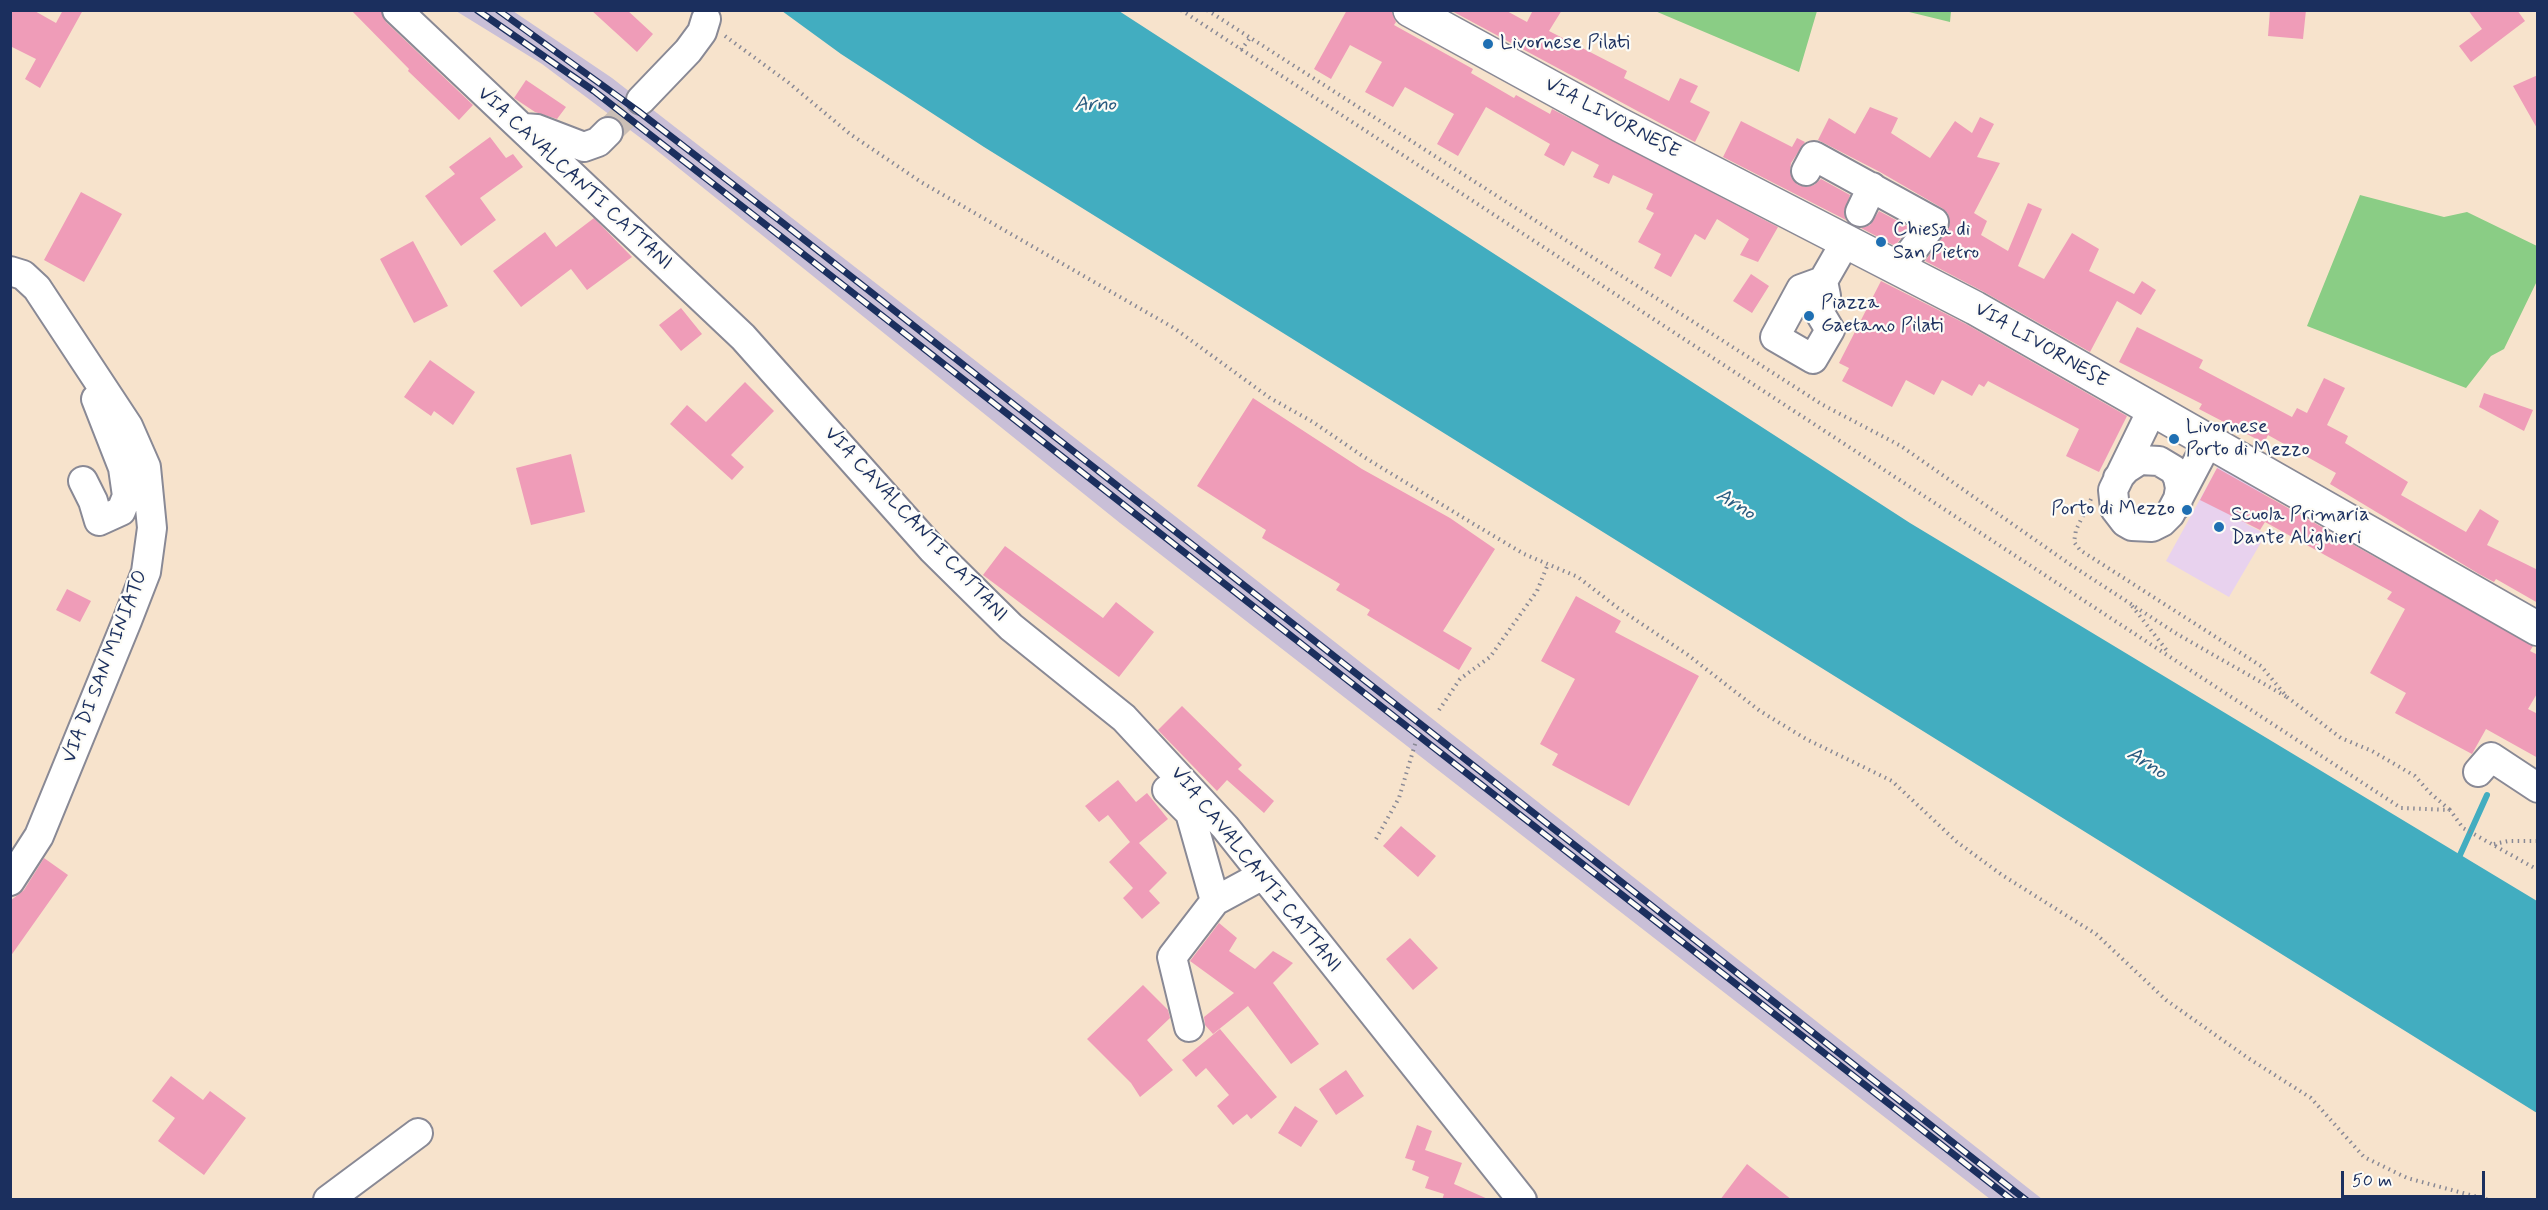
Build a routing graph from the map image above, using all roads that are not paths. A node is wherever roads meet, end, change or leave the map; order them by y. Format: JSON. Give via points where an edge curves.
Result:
{"nodes":[{"id":1,"x":397,"y":10,"type":"edge"},
{"id":2,"x":1410,"y":10,"type":"edge"},
{"id":3,"x":706,"y":19,"type":"road end"},
{"id":4,"x":641,"y":100,"type":"tunnel mouth"},
{"id":5,"x":519,"y":128,"type":"junction"},
{"id":6,"x":608,"y":132,"type":"tunnel mouth"},
{"id":7,"x":1806,"y":171,"type":"dead end"},
{"id":8,"x":1872,"y":187,"type":"junction"},
{"id":9,"x":1860,"y":212,"type":"dead end"},
{"id":10,"x":1846,"y":241,"type":"junction"},
{"id":11,"x":1899,"y":268,"type":"junction"},
{"id":12,"x":10,"y":271,"type":"edge"},
{"id":13,"x":1823,"y":281,"type":"dead end"},
{"id":14,"x":37,"y":288,"type":"junction"},
{"id":15,"x":2151,"y":410,"type":"junction"},
{"id":16,"x":2209,"y":440,"type":"junction"},
{"id":17,"x":83,"y":481,"type":"dead end"},
{"id":18,"x":2116,"y":484,"type":"junction"},
{"id":19,"x":2176,"y":505,"type":"junction"},
{"id":20,"x":2538,"y":629,"type":"edge"},
{"id":21,"x":2478,"y":772,"type":"dead end"},
{"id":22,"x":1156,"y":779,"type":"dead end"},
{"id":23,"x":2538,"y":788,"type":"edge"},
{"id":24,"x":1263,"y":875,"type":"junction"},
{"id":25,"x":10,"y":881,"type":"edge"},
{"id":26,"x":1215,"y":901,"type":"junction"},
{"id":27,"x":1189,"y":1027,"type":"dead end"},
{"id":28,"x":418,"y":1133,"type":"dead end"},
{"id":29,"x":328,"y":1200,"type":"edge"},
{"id":30,"x":1522,"y":1200,"type":"edge"}],
"edges":[{"from":1,"to":5,"type":"street","name":"VIA CAVALCANTI CATTANI"},
{"from":2,"to":10,"type":"main road","name":"VIA LIVORNESE","via":[[1620,125]]},
{"from":3,"to":4,"type":"street","via":[[688,51]]},
{"from":5,"to":6,"type":"street","via":[[537,129],[585,147]]},
{"from":5,"to":24,"type":"street","name":"VIA CAVALCANTI CATTANI","via":[[743,337],[932,549],[1011,627],[1124,718],[1225,827]]},
{"from":7,"to":8,"type":"street","via":[[1814,156]]},
{"from":8,"to":9,"type":"street"},
{"from":8,"to":11,"type":"street","via":[[1934,222]]},
{"from":10,"to":11,"type":"main road","name":"VIA LIVORNESE"},
{"from":10,"to":13,"type":"street"},
{"from":11,"to":15,"type":"main road","name":"VIA LIVORNESE"},
{"from":12,"to":14,"type":"street","name":"VIA DI SAN MINIATO","via":[[23,275]]},
{"from":14,"to":17,"type":"street","via":[[30,300],[36,315],[94,393],[123,468],[127,496],[121,511],[99,521]]},
{"from":14,"to":25,"type":"street","name":"VIA DI SAN MINIATO","via":[[128,426],[146,467],[152,528],[146,572],[39,836]]},
{"from":15,"to":16,"type":"main road","name":"VIA LIVORNESE"},
{"from":15,"to":18,"type":"street"},
{"from":16,"to":19,"type":"street"},
{"from":16,"to":20,"type":"main road","name":"VIA LIVORNESE"},
{"from":18,"to":19,"type":"street","via":[[2115,509],[2132,526],[2142,528],[2162,522]]},
{"from":18,"to":19,"type":"street","via":[[2126,469],[2140,460],[2159,461],[2174,470],[2178,478]]},
{"from":21,"to":23,"type":"street","via":[[2491,757]]},
{"from":22,"to":26,"type":"street","via":[[1190,813]]},
{"from":24,"to":26,"type":"street"},
{"from":24,"to":30,"type":"street","name":"VIA CAVALCANTI CATTANI"},
{"from":26,"to":27,"type":"street","via":[[1172,957]]},
{"from":28,"to":29,"type":"street"}]}
